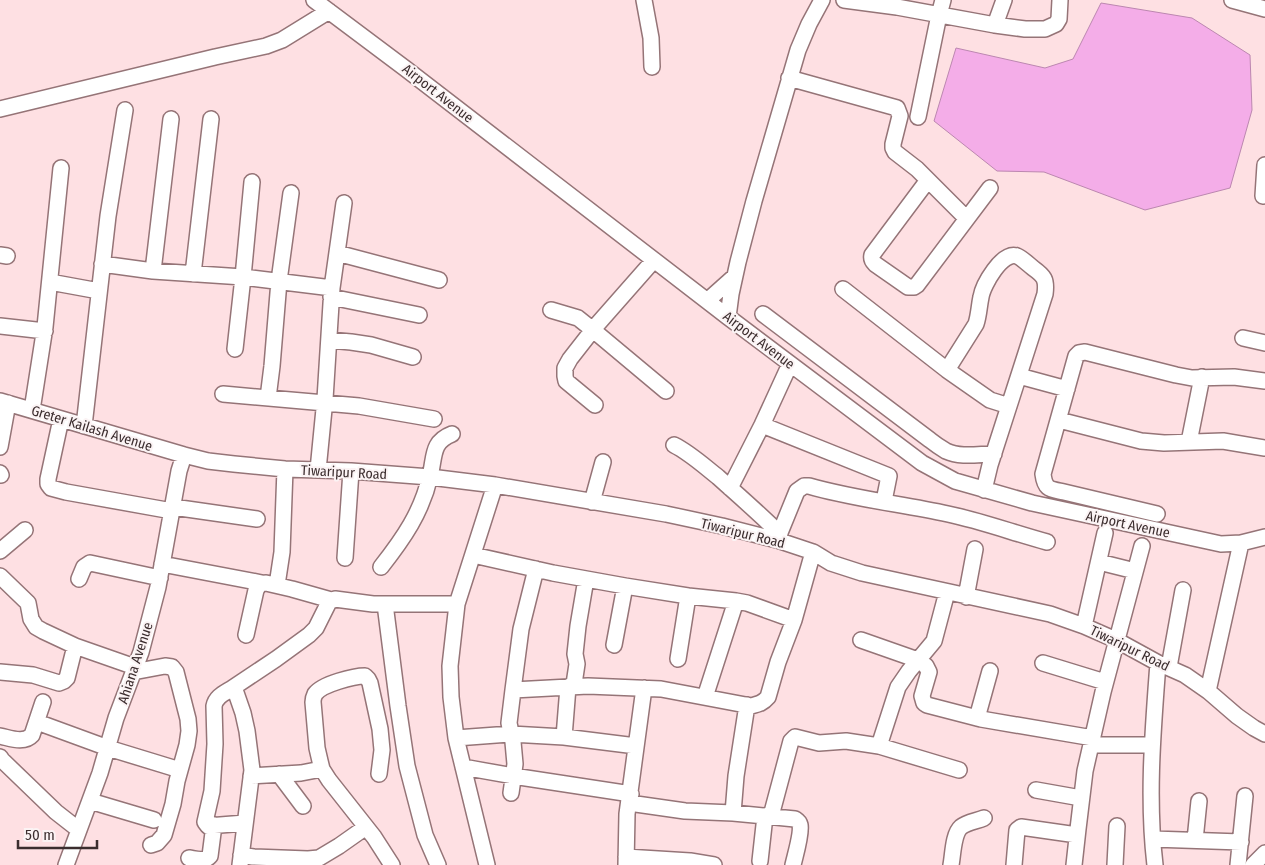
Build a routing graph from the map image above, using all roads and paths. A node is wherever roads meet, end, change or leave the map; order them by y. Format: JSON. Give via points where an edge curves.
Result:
{"nodes":[{"id":1,"x":314,"y":0,"type":"edge"},
{"id":2,"x":644,"y":0,"type":"edge"},
{"id":3,"x":822,"y":0,"type":"edge"},
{"id":4,"x":844,"y":0,"type":"edge"},
{"id":5,"x":943,"y":0,"type":"edge"},
{"id":6,"x":1004,"y":0,"type":"edge"},
{"id":7,"x":1060,"y":0,"type":"edge"},
{"id":8,"x":1232,"y":0,"type":"edge"},
{"id":9,"x":1265,"y":9,"type":"edge"},
{"id":10,"x":329,"y":11,"type":"junction"},
{"id":11,"x":939,"y":15,"type":"junction"},
{"id":12,"x":994,"y":25,"type":"junction"},
{"id":13,"x":652,"y":67,"type":"dead end"},
{"id":14,"x":789,"y":78,"type":"junction"},
{"id":15,"x":0,"y":109,"type":"edge"},
{"id":16,"x":125,"y":110,"type":"dead end"},
{"id":17,"x":918,"y":117,"type":"dead end"},
{"id":18,"x":171,"y":119,"type":"dead end"},
{"id":19,"x":211,"y":119,"type":"dead end"},
{"id":20,"x":1265,"y":165,"type":"edge"},
{"id":21,"x":61,"y":168,"type":"dead end"},
{"id":22,"x":928,"y":180,"type":"junction"},
{"id":23,"x":252,"y":182,"type":"dead end"},
{"id":24,"x":990,"y":188,"type":"dead end"},
{"id":25,"x":291,"y":193,"type":"dead end"},
{"id":26,"x":1263,"y":196,"type":"dead end"},
{"id":27,"x":344,"y":203,"type":"dead end"},
{"id":28,"x":966,"y":218,"type":"junction"},
{"id":29,"x":337,"y":253,"type":"junction"},
{"id":30,"x":654,"y":260,"type":"junction"},
{"id":31,"x":102,"y":264,"type":"junction"},
{"id":32,"x":153,"y":271,"type":"junction"},
{"id":33,"x":193,"y":274,"type":"junction"},
{"id":34,"x":734,"y":276,"type":"junction"},
{"id":35,"x":243,"y":277,"type":"junction"},
{"id":36,"x":439,"y":280,"type":"dead end"},
{"id":37,"x":279,"y":281,"type":"junction"},
{"id":38,"x":50,"y":282,"type":"junction"},
{"id":39,"x":843,"y":289,"type":"dead end"},
{"id":40,"x":99,"y":291,"type":"junction"},
{"id":41,"x":332,"y":292,"type":"junction"},
{"id":42,"x":707,"y":301,"type":"junction"},
{"id":43,"x":551,"y":310,"type":"dead end"},
{"id":44,"x":764,"y":314,"type":"dead end"},
{"id":45,"x":419,"y":315,"type":"dead end"},
{"id":46,"x":728,"y":317,"type":"junction"},
{"id":47,"x":0,"y":326,"type":"edge"},
{"id":48,"x":593,"y":330,"type":"junction"},
{"id":49,"x":45,"y":331,"type":"junction"},
{"id":50,"x":1243,"y":338,"type":"dead end"},
{"id":51,"x":329,"y":340,"type":"junction"},
{"id":52,"x":1265,"y":343,"type":"edge"},
{"id":53,"x":235,"y":349,"type":"dead end"},
{"id":54,"x":413,"y":357,"type":"dead end"},
{"id":55,"x":790,"y":364,"type":"junction"},
{"id":56,"x":947,"y":370,"type":"junction"},
{"id":57,"x":1019,"y":376,"type":"junction"},
{"id":58,"x":1202,"y":377,"type":"junction"},
{"id":59,"x":1265,"y":381,"type":"edge"},
{"id":60,"x":1066,"y":389,"type":"junction"},
{"id":61,"x":666,"y":391,"type":"dead end"},
{"id":62,"x":222,"y":394,"type":"dead end"},
{"id":63,"x":268,"y":398,"type":"junction"},
{"id":64,"x":4,"y":402,"type":"edge"},
{"id":65,"x":325,"y":403,"type":"junction"},
{"id":66,"x":595,"y":405,"type":"dead end"},
{"id":67,"x":1009,"y":406,"type":"junction"},
{"id":68,"x":32,"y":410,"type":"junction"},
{"id":69,"x":61,"y":419,"type":"junction"},
{"id":70,"x":434,"y":419,"type":"dead end"},
{"id":71,"x":1059,"y":420,"type":"junction"},
{"id":72,"x":762,"y":425,"type":"junction"},
{"id":73,"x":84,"y":426,"type":"junction"},
{"id":74,"x":452,"y":434,"type":"dead end"},
{"id":75,"x":1189,"y":442,"type":"junction"},
{"id":76,"x":674,"y":444,"type":"dead end"},
{"id":77,"x":0,"y":447,"type":"edge"},
{"id":78,"x":1265,"y":448,"type":"edge"},
{"id":79,"x":994,"y":454,"type":"junction"},
{"id":80,"x":184,"y":455,"type":"junction"},
{"id":81,"x":603,"y":462,"type":"dead end"},
{"id":82,"x":285,"y":469,"type":"junction"},
{"id":83,"x":318,"y":470,"type":"junction"},
{"id":84,"x":351,"y":471,"type":"junction"},
{"id":85,"x":430,"y":477,"type":"junction"},
{"id":86,"x":495,"y":485,"type":"junction"},
{"id":87,"x":730,"y":488,"type":"junction"},
{"id":88,"x":984,"y":490,"type":"junction"},
{"id":89,"x":884,"y":501,"type":"junction"},
{"id":90,"x":592,"y":502,"type":"junction"},
{"id":91,"x":173,"y":509,"type":"junction"},
{"id":92,"x":1157,"y":514,"type":"dead end"},
{"id":93,"x":257,"y":519,"type":"dead end"},
{"id":94,"x":25,"y":530,"type":"dead end"},
{"id":95,"x":1105,"y":533,"type":"dead end"},
{"id":96,"x":778,"y":537,"type":"junction"},
{"id":97,"x":1265,"y":537,"type":"edge"},
{"id":98,"x":1047,"y":542,"type":"dead end"},
{"id":99,"x":1242,"y":543,"type":"junction"},
{"id":100,"x":1142,"y":546,"type":"dead end"},
{"id":101,"x":975,"y":549,"type":"dead end"},
{"id":102,"x":0,"y":551,"type":"edge"},
{"id":103,"x":814,"y":552,"type":"junction"},
{"id":104,"x":472,"y":555,"type":"junction"},
{"id":105,"x":345,"y":558,"type":"dead end"},
{"id":106,"x":1099,"y":562,"type":"junction"},
{"id":107,"x":381,"y":567,"type":"dead end"},
{"id":108,"x":536,"y":569,"type":"junction"},
{"id":109,"x":161,"y":571,"type":"junction"},
{"id":110,"x":1135,"y":571,"type":"junction"},
{"id":111,"x":0,"y":576,"type":"edge"},
{"id":112,"x":79,"y":579,"type":"dead end"},
{"id":113,"x":586,"y":579,"type":"junction"},
{"id":114,"x":262,"y":583,"type":"junction"},
{"id":115,"x":277,"y":585,"type":"junction"},
{"id":116,"x":625,"y":586,"type":"junction"},
{"id":117,"x":1183,"y":590,"type":"dead end"},
{"id":118,"x":947,"y":592,"type":"junction"},
{"id":119,"x":688,"y":596,"type":"junction"},
{"id":120,"x":966,"y":597,"type":"junction"},
{"id":121,"x":332,"y":600,"type":"junction"},
{"id":122,"x":736,"y":601,"type":"junction"},
{"id":123,"x":385,"y":604,"type":"junction"},
{"id":124,"x":457,"y":604,"type":"junction"},
{"id":125,"x":794,"y":620,"type":"junction"},
{"id":126,"x":1084,"y":626,"type":"junction"},
{"id":127,"x":246,"y":635,"type":"dead end"},
{"id":128,"x":862,"y":640,"type":"dead end"},
{"id":129,"x":1116,"y":640,"type":"junction"},
{"id":130,"x":75,"y":646,"type":"junction"},
{"id":131,"x":614,"y":646,"type":"dead end"},
{"id":132,"x":678,"y":659,"type":"dead end"},
{"id":133,"x":918,"y":660,"type":"junction"},
{"id":134,"x":1042,"y":663,"type":"dead end"},
{"id":135,"x":1164,"y":665,"type":"junction"},
{"id":136,"x":134,"y":669,"type":"junction"},
{"id":137,"x":990,"y":670,"type":"dead end"},
{"id":138,"x":0,"y":672,"type":"edge"},
{"id":139,"x":394,"y":675,"type":"junction"},
{"id":140,"x":368,"y":679,"type":"junction"},
{"id":141,"x":1105,"y":682,"type":"junction"},
{"id":142,"x":234,"y":687,"type":"junction"},
{"id":143,"x":568,"y":687,"type":"junction"},
{"id":144,"x":644,"y":688,"type":"junction"},
{"id":145,"x":512,"y":690,"type":"junction"},
{"id":146,"x":1208,"y":692,"type":"junction"},
{"id":147,"x":705,"y":697,"type":"junction"},
{"id":148,"x":44,"y":702,"type":"dead end"},
{"id":149,"x":747,"y":705,"type":"junction"},
{"id":150,"x":977,"y":718,"type":"junction"},
{"id":151,"x":37,"y":722,"type":"junction"},
{"id":152,"x":512,"y":734,"type":"junction"},
{"id":153,"x":1265,"y":734,"type":"edge"},
{"id":154,"x":0,"y":736,"type":"edge"},
{"id":155,"x":564,"y":737,"type":"junction"},
{"id":156,"x":456,"y":738,"type":"junction"},
{"id":157,"x":1092,"y":742,"type":"junction"},
{"id":158,"x":1152,"y":745,"type":"junction"},
{"id":159,"x":636,"y":746,"type":"junction"},
{"id":160,"x":879,"y":746,"type":"junction"},
{"id":161,"x":108,"y":748,"type":"junction"},
{"id":162,"x":0,"y":757,"type":"edge"},
{"id":163,"x":463,"y":768,"type":"junction"},
{"id":164,"x":322,"y":769,"type":"junction"},
{"id":165,"x":180,"y":770,"type":"junction"},
{"id":166,"x":959,"y":770,"type":"dead end"},
{"id":167,"x":279,"y":774,"type":"junction"},
{"id":168,"x":379,"y":774,"type":"dead end"},
{"id":169,"x":251,"y":776,"type":"junction"},
{"id":170,"x":513,"y":776,"type":"junction"},
{"id":171,"x":1036,"y":790,"type":"dead end"},
{"id":172,"x":511,"y":793,"type":"dead end"},
{"id":173,"x":1245,"y":796,"type":"dead end"},
{"id":174,"x":630,"y":798,"type":"junction"},
{"id":175,"x":1081,"y":798,"type":"junction"},
{"id":176,"x":90,"y":801,"type":"junction"},
{"id":177,"x":1199,"y":801,"type":"dead end"},
{"id":178,"x":303,"y":806,"type":"dead end"},
{"id":179,"x":733,"y":814,"type":"junction"},
{"id":180,"x":768,"y":816,"type":"junction"},
{"id":181,"x":984,"y":818,"type":"dead end"},
{"id":182,"x":154,"y":820,"type":"dead end"},
{"id":183,"x":245,"y":823,"type":"junction"},
{"id":184,"x":214,"y":825,"type":"junction"},
{"id":185,"x":1117,"y":826,"type":"dead end"},
{"id":186,"x":366,"y":827,"type":"junction"},
{"id":187,"x":79,"y":830,"type":"junction"},
{"id":188,"x":1077,"y":835,"type":"junction"},
{"id":189,"x":1153,"y":839,"type":"junction"},
{"id":190,"x":1195,"y":840,"type":"junction"},
{"id":191,"x":1240,"y":842,"type":"junction"},
{"id":192,"x":151,"y":845,"type":"dead end"},
{"id":193,"x":1265,"y":853,"type":"edge"},
{"id":194,"x":189,"y":858,"type":"dead end"},
{"id":195,"x":241,"y":860,"type":"edge"},
{"id":196,"x":324,"y":861,"type":"edge"},
{"id":197,"x":626,"y":861,"type":"edge"},
{"id":198,"x":760,"y":861,"type":"dead end"},
{"id":199,"x":66,"y":865,"type":"edge"},
{"id":200,"x":392,"y":865,"type":"edge"},
{"id":201,"x":438,"y":865,"type":"edge"},
{"id":202,"x":487,"y":865,"type":"edge"},
{"id":203,"x":714,"y":865,"type":"edge"},
{"id":204,"x":793,"y":865,"type":"edge"},
{"id":205,"x":951,"y":865,"type":"edge"},
{"id":206,"x":1014,"y":865,"type":"edge"},
{"id":207,"x":1074,"y":865,"type":"edge"},
{"id":208,"x":1115,"y":865,"type":"edge"},
{"id":209,"x":1155,"y":865,"type":"edge"},
{"id":210,"x":1238,"y":865,"type":"edge"},
{"id":211,"x":1253,"y":865,"type":"edge"}],
"edges":[{"from":1,"to":10,"type":"street","name":"Airport Avenue"},
{"from":2,"to":13,"type":"street"},
{"from":3,"to":14,"type":"street","via":[[798,50]]},
{"from":4,"to":11,"type":"street"},
{"from":5,"to":11,"type":"street"},
{"from":6,"to":12,"type":"street"},
{"from":7,"to":12,"type":"street","via":[[1059,19],[1052,27],[1025,29]]},
{"from":8,"to":9,"type":"street"},
{"from":10,"to":15,"type":"street","via":[[282,40],[266,46]]},
{"from":10,"to":30,"type":"street","name":"Airport Avenue"},
{"from":11,"to":12,"type":"street"},
{"from":11,"to":17,"type":"street"},
{"from":14,"to":22,"type":"street","via":[[897,108],[900,116],[893,148]]},
{"from":14,"to":34,"type":"street"},
{"from":16,"to":31,"type":"street"},
{"from":18,"to":32,"type":"street"},
{"from":19,"to":33,"type":"street"},
{"from":20,"to":26,"type":"street"},
{"from":21,"to":38,"type":"street"},
{"from":22,"to":28,"type":"street"},
{"from":22,"to":28,"type":"street","via":[[872,255],[875,264],[903,284],[914,287]]},
{"from":23,"to":35,"type":"street"},
{"from":24,"to":28,"type":"street"},
{"from":25,"to":37,"type":"street"},
{"from":27,"to":29,"type":"street"},
{"from":29,"to":36,"type":"street"},
{"from":29,"to":41,"type":"street"},
{"from":30,"to":42,"type":"street","name":"Airport Avenue"},
{"from":30,"to":48,"type":"street"},
{"from":31,"to":32,"type":"street"},
{"from":31,"to":40,"type":"street"},
{"from":32,"to":33,"type":"street"},
{"from":33,"to":35,"type":"street"},
{"from":34,"to":42,"type":"street"},
{"from":34,"to":46,"type":"street"},
{"from":35,"to":37,"type":"street"},
{"from":35,"to":53,"type":"street"},
{"from":37,"to":41,"type":"street"},
{"from":37,"to":63,"type":"street"},
{"from":38,"to":40,"type":"street"},
{"from":38,"to":49,"type":"street"},
{"from":39,"to":56,"type":"street"},
{"from":40,"to":73,"type":"street"},
{"from":41,"to":45,"type":"street"},
{"from":41,"to":51,"type":"street"},
{"from":42,"to":46,"type":"street","name":"Airport Avenue"},
{"from":43,"to":48,"type":"street","via":[[578,318]]},
{"from":44,"to":79,"type":"street","via":[[946,451],[968,455]]},
{"from":46,"to":55,"type":"street","name":"Airport Avenue"},
{"from":47,"to":49,"type":"street"},
{"from":48,"to":61,"type":"street"},
{"from":48,"to":66,"type":"street","via":[[570,359],[564,376],[571,386]]},
{"from":49,"to":68,"type":"street"},
{"from":50,"to":52,"type":"street"},
{"from":51,"to":54,"type":"street","via":[[371,345]]},
{"from":51,"to":65,"type":"street"},
{"from":55,"to":72,"type":"street"},
{"from":55,"to":88,"type":"street","name":"Airport Avenue","via":[[922,463],[955,481]]},
{"from":56,"to":57,"type":"street","via":[[976,324],[988,278],[1007,257],[1017,256],[1046,281],[1045,294]]},
{"from":56,"to":67,"type":"street","via":[[990,400]]},
{"from":57,"to":60,"type":"street"},
{"from":57,"to":67,"type":"street"},
{"from":58,"to":59,"type":"street"},
{"from":58,"to":60,"type":"street","via":[[1176,375],[1085,352],[1076,356]]},
{"from":58,"to":75,"type":"street"},
{"from":60,"to":71,"type":"street"},
{"from":62,"to":63,"type":"street"},
{"from":63,"to":65,"type":"street"},
{"from":64,"to":68,"type":"street","name":"Greter Kailash Avenue"},
{"from":64,"to":77,"type":"street"},
{"from":65,"to":70,"type":"street"},
{"from":65,"to":83,"type":"street"},
{"from":67,"to":79,"type":"street"},
{"from":68,"to":69,"type":"street","name":"Greter Kailash Avenue"},
{"from":69,"to":73,"type":"street","name":"Greter Kailash Avenue"},
{"from":69,"to":91,"type":"street","via":[[48,479],[50,488]]},
{"from":71,"to":75,"type":"street","via":[[1141,441]]},
{"from":71,"to":92,"type":"street","via":[[1044,474],[1047,487]]},
{"from":72,"to":87,"type":"street"},
{"from":72,"to":89,"type":"street","via":[[889,476]]},
{"from":73,"to":80,"type":"street","name":"Greter Kailash Avenue"},
{"from":74,"to":85,"type":"street","via":[[436,446]]},
{"from":75,"to":78,"type":"street","via":[[1223,441]]},
{"from":76,"to":87,"type":"street"},
{"from":79,"to":88,"type":"street"},
{"from":80,"to":82,"type":"street","name":"Tiwaripur Road","via":[[208,461]]},
{"from":80,"to":91,"type":"street","name":"Ahiana Avenue"},
{"from":81,"to":90,"type":"street"},
{"from":82,"to":83,"type":"street","name":"Tiwaripur Road"},
{"from":82,"to":115,"type":"street","via":[[282,552]]},
{"from":83,"to":84,"type":"street","name":"Tiwaripur Road"},
{"from":84,"to":85,"type":"street","name":"Tiwaripur Road"},
{"from":84,"to":105,"type":"street"},
{"from":85,"to":86,"type":"street","name":"Tiwaripur Road"},
{"from":85,"to":107,"type":"street","via":[[412,522]]},
{"from":86,"to":90,"type":"street","name":"Tiwaripur Road"},
{"from":86,"to":104,"type":"street"},
{"from":87,"to":96,"type":"street"},
{"from":88,"to":99,"type":"street","name":"Airport Avenue","via":[[1220,544]]},
{"from":89,"to":96,"type":"street","via":[[804,486],[797,491]]},
{"from":89,"to":98,"type":"street","via":[[950,514]]},
{"from":90,"to":96,"type":"street","name":"Tiwaripur Road"},
{"from":91,"to":93,"type":"street"},
{"from":91,"to":109,"type":"street","name":"Ahiana Avenue"},
{"from":94,"to":102,"type":"street"},
{"from":95,"to":106,"type":"street"},
{"from":96,"to":103,"type":"street","name":"Tiwaripur Road"},
{"from":97,"to":99,"type":"street","name":"Airport Avenue"},
{"from":99,"to":146,"type":"street"},
{"from":100,"to":110,"type":"street"},
{"from":101,"to":120,"type":"street"},
{"from":103,"to":118,"type":"street","name":"Tiwaripur Road","via":[[831,563],[862,573]]},
{"from":103,"to":125,"type":"street"},
{"from":104,"to":108,"type":"street"},
{"from":104,"to":124,"type":"street"},
{"from":106,"to":110,"type":"street"},
{"from":106,"to":126,"type":"street"},
{"from":108,"to":113,"type":"street"},
{"from":108,"to":145,"type":"street","via":[[521,629]]},
{"from":109,"to":112,"type":"street","via":[[90,563],[84,567]]},
{"from":109,"to":114,"type":"street"},
{"from":109,"to":136,"type":"street","name":"Ahiana Avenue"},
{"from":110,"to":129,"type":"street"},
{"from":111,"to":130,"type":"street","via":[[28,603],[36,627]]},
{"from":113,"to":116,"type":"street"},
{"from":113,"to":143,"type":"street","via":[[578,626],[574,684]]},
{"from":114,"to":115,"type":"street"},
{"from":114,"to":127,"type":"street","via":[[256,590]]},
{"from":115,"to":121,"type":"street"},
{"from":116,"to":119,"type":"street"},
{"from":116,"to":131,"type":"street"},
{"from":117,"to":135,"type":"street"},
{"from":118,"to":120,"type":"street","name":"Tiwaripur Road"},
{"from":118,"to":133,"type":"street","via":[[934,641]]},
{"from":119,"to":122,"type":"street"},
{"from":119,"to":132,"type":"street"},
{"from":120,"to":126,"type":"street","name":"Tiwaripur Road","via":[[1050,614]]},
{"from":121,"to":123,"type":"street"},
{"from":121,"to":142,"type":"street","via":[[316,628]]},
{"from":122,"to":125,"type":"street"},
{"from":122,"to":147,"type":"street"},
{"from":123,"to":124,"type":"street"},
{"from":123,"to":139,"type":"street"},
{"from":124,"to":156,"type":"street","via":[[450,666]]},
{"from":125,"to":149,"type":"street","via":[[768,697],[760,704]]},
{"from":126,"to":129,"type":"street","name":"Tiwaripur Road"},
{"from":128,"to":133,"type":"street"},
{"from":129,"to":135,"type":"street","name":"Tiwaripur Road"},
{"from":129,"to":141,"type":"street"},
{"from":130,"to":136,"type":"street"},
{"from":130,"to":138,"type":"street","via":[[67,678],[62,682]]},
{"from":133,"to":150,"type":"street","via":[[929,672],[922,696],[927,706]]},
{"from":133,"to":160,"type":"street","via":[[898,687]]},
{"from":134,"to":141,"type":"street"},
{"from":135,"to":146,"type":"street","name":"Tiwaripur Road"},
{"from":135,"to":158,"type":"street"},
{"from":136,"to":161,"type":"street","name":"Ahiana Avenue"},
{"from":136,"to":165,"type":"street","via":[[165,666],[176,672],[189,732]]},
{"from":137,"to":150,"type":"street"},
{"from":139,"to":140,"type":"street"},
{"from":139,"to":201,"type":"street","via":[[408,766],[425,835]]},
{"from":140,"to":164,"type":"street","via":[[360,676],[342,680],[314,695],[317,748]]},
{"from":140,"to":168,"type":"street","via":[[380,729]]},
{"from":141,"to":157,"type":"street"},
{"from":142,"to":169,"type":"street","via":[[247,731]]},
{"from":142,"to":184,"type":"street","via":[[219,696],[214,706],[212,791],[205,822],[208,826]]},
{"from":143,"to":144,"type":"street"},
{"from":143,"to":145,"type":"street"},
{"from":143,"to":155,"type":"street"},
{"from":144,"to":147,"type":"street"},
{"from":144,"to":159,"type":"street"},
{"from":145,"to":152,"type":"street","via":[[509,723]]},
{"from":146,"to":153,"type":"street","name":"Tiwaripur Road"},
{"from":147,"to":149,"type":"street"},
{"from":148,"to":151,"type":"street"},
{"from":149,"to":179,"type":"street"},
{"from":150,"to":157,"type":"street"},
{"from":151,"to":154,"type":"street","via":[[32,735],[26,740]]},
{"from":151,"to":161,"type":"street"},
{"from":152,"to":155,"type":"street"},
{"from":152,"to":156,"type":"street"},
{"from":152,"to":170,"type":"street"},
{"from":155,"to":159,"type":"street"},
{"from":156,"to":163,"type":"street"},
{"from":157,"to":158,"type":"street"},
{"from":157,"to":175,"type":"street"},
{"from":158,"to":189,"type":"street"},
{"from":159,"to":174,"type":"street"},
{"from":160,"to":166,"type":"street"},
{"from":160,"to":180,"type":"street","via":[[846,741],[819,743],[793,738]]},
{"from":161,"to":165,"type":"street"},
{"from":161,"to":176,"type":"street","name":"Ahiana Avenue"},
{"from":162,"to":187,"type":"street","via":[[49,806]]},
{"from":163,"to":170,"type":"street"},
{"from":163,"to":202,"type":"street"},
{"from":164,"to":167,"type":"street"},
{"from":164,"to":186,"type":"street"},
{"from":165,"to":192,"type":"street","via":[[164,835]]},
{"from":167,"to":169,"type":"street"},
{"from":167,"to":178,"type":"street"},
{"from":169,"to":183,"type":"street"},
{"from":170,"to":172,"type":"street"},
{"from":170,"to":174,"type":"street"},
{"from":171,"to":175,"type":"street"},
{"from":173,"to":191,"type":"street"},
{"from":174,"to":179,"type":"street","via":[[685,811]]},
{"from":174,"to":197,"type":"street"},
{"from":175,"to":188,"type":"street"},
{"from":176,"to":182,"type":"street"},
{"from":176,"to":187,"type":"street","name":"Ahiana Avenue"},
{"from":177,"to":190,"type":"street"},
{"from":179,"to":180,"type":"street"},
{"from":180,"to":198,"type":"street"},
{"from":180,"to":204,"type":"street","via":[[798,821],[799,835]]},
{"from":181,"to":205,"type":"street","via":[[960,828]]},
{"from":183,"to":184,"type":"street"},
{"from":183,"to":195,"type":"street"},
{"from":184,"to":194,"type":"street","via":[[210,856],[205,860]]},
{"from":185,"to":208,"type":"street"},
{"from":186,"to":196,"type":"street"},
{"from":186,"to":200,"type":"street"},
{"from":187,"to":199,"type":"street","name":"Ahiana Avenue"},
{"from":188,"to":206,"type":"street","via":[[1021,827],[1017,830]]},
{"from":188,"to":207,"type":"street"},
{"from":189,"to":190,"type":"street"},
{"from":189,"to":209,"type":"street"},
{"from":190,"to":191,"type":"street"},
{"from":191,"to":210,"type":"street"},
{"from":193,"to":211,"type":"street"},
{"from":195,"to":196,"type":"street","via":[[254,857]]},
{"from":197,"to":203,"type":"street","via":[[690,861]]}]}
